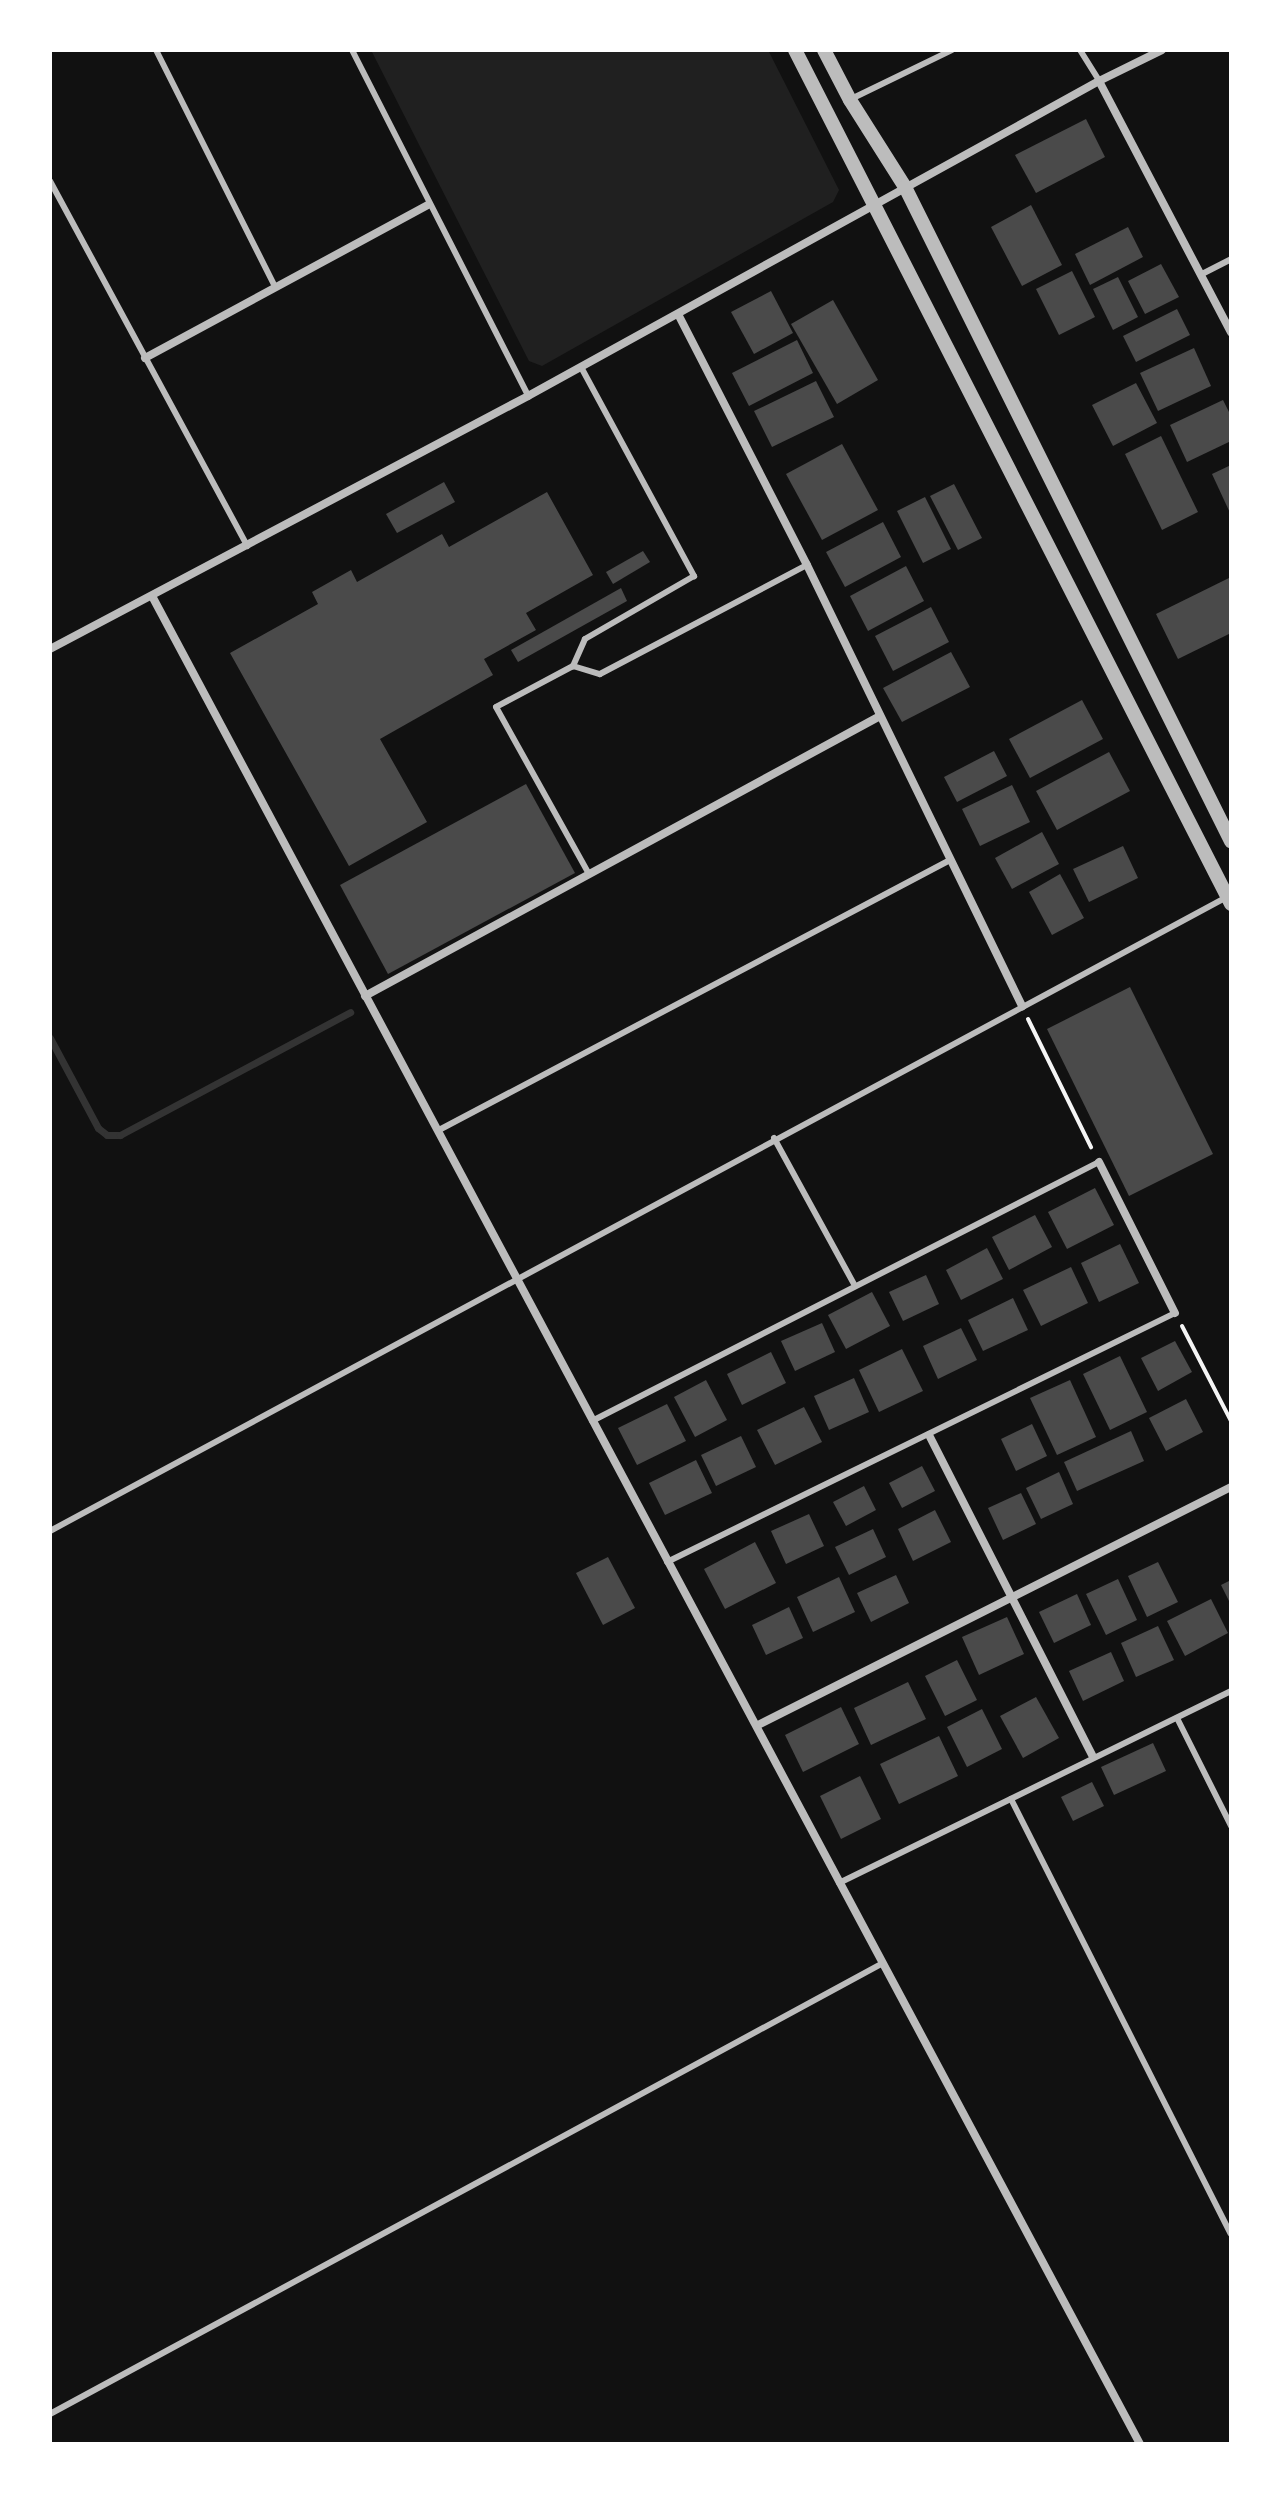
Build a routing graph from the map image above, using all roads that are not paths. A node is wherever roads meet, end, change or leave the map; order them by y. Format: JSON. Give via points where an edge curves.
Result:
{"nodes":[{"id":1,"x":156,"y":50,"type":"edge"},
{"id":2,"x":352,"y":50,"type":"edge"},
{"id":3,"x":795,"y":50,"type":"edge"},
{"id":4,"x":824,"y":50,"type":"edge"},
{"id":5,"x":1080,"y":50,"type":"edge"},
{"id":6,"x":1162,"y":50,"type":"edge"},
{"id":7,"x":949,"y":51,"type":"edge"},
{"id":8,"x":1099,"y":81,"type":"junction"},
{"id":9,"x":850,"y":100,"type":"junction"},
{"id":10,"x":50,"y":181,"type":"edge"},
{"id":11,"x":905,"y":187,"type":"junction"},
{"id":12,"x":428,"y":205,"type":"junction"},
{"id":13,"x":872,"y":205,"type":"junction"},
{"id":14,"x":1231,"y":259,"type":"edge"},
{"id":15,"x":1202,"y":274,"type":"junction"},
{"id":16,"x":275,"y":287,"type":"junction"},
{"id":17,"x":678,"y":314,"type":"junction"},
{"id":18,"x":1231,"y":332,"type":"edge"},
{"id":19,"x":145,"y":358,"type":"junction"},
{"id":20,"x":581,"y":367,"type":"junction"},
{"id":21,"x":528,"y":396,"type":"junction"},
{"id":22,"x":247,"y":546,"type":"junction"},
{"id":23,"x":807,"y":565,"type":"junction"},
{"id":24,"x":152,"y":596,"type":"junction"},
{"id":25,"x":50,"y":649,"type":"edge"},
{"id":26,"x":573,"y":666,"type":"junction"},
{"id":27,"x":880,"y":716,"type":"junction"},
{"id":28,"x":1231,"y":841,"type":"edge"},
{"id":29,"x":950,"y":860,"type":"junction"},
{"id":30,"x":589,"y":874,"type":"junction"},
{"id":31,"x":1229,"y":900,"type":"edge"},
{"id":32,"x":365,"y":996,"type":"junction"},
{"id":33,"x":1022,"y":1006,"type":"junction"},
{"id":34,"x":439,"y":1130,"type":"junction"},
{"id":35,"x":774,"y":1138,"type":"junction"},
{"id":36,"x":1099,"y":1162,"type":"joint"},
{"id":37,"x":515,"y":1277,"type":"junction"},
{"id":38,"x":854,"y":1284,"type":"junction"},
{"id":39,"x":1175,"y":1313,"type":"joint"},
{"id":40,"x":592,"y":1421,"type":"junction"},
{"id":41,"x":929,"y":1435,"type":"junction"},
{"id":42,"x":1231,"y":1487,"type":"edge"},
{"id":43,"x":50,"y":1531,"type":"edge"},
{"id":44,"x":667,"y":1562,"type":"junction"},
{"id":45,"x":1012,"y":1598,"type":"junction"},
{"id":46,"x":1231,"y":1691,"type":"edge"},
{"id":47,"x":1177,"y":1718,"type":"junction"},
{"id":48,"x":758,"y":1725,"type":"junction"},
{"id":49,"x":1093,"y":1757,"type":"junction"},
{"id":50,"x":1011,"y":1799,"type":"junction"},
{"id":51,"x":1231,"y":1826,"type":"edge"},
{"id":52,"x":839,"y":1883,"type":"junction"},
{"id":53,"x":883,"y":1963,"type":"junction"},
{"id":54,"x":1231,"y":2234,"type":"edge"},
{"id":55,"x":50,"y":2414,"type":"edge"},
{"id":56,"x":1140,"y":2444,"type":"edge"}],
"edges":[{"from":1,"to":16,"type":"lane"},
{"from":2,"to":12,"type":"lane"},
{"from":3,"to":13,"type":"street"},
{"from":4,"to":9,"type":"street"},
{"from":5,"to":8,"type":"lane"},
{"from":6,"to":8,"type":"street"},
{"from":7,"to":9,"type":"lane"},
{"from":8,"to":11,"type":"street"},
{"from":8,"to":15,"type":"street"},
{"from":9,"to":11,"type":"street"},
{"from":10,"to":19,"type":"lane"},
{"from":11,"to":13,"type":"street"},
{"from":11,"to":28,"type":"street"},
{"from":12,"to":16,"type":"street"},
{"from":12,"to":21,"type":"lane"},
{"from":13,"to":17,"type":"street"},
{"from":13,"to":31,"type":"street"},
{"from":14,"to":15,"type":"lane"},
{"from":15,"to":18,"type":"street"},
{"from":16,"to":19,"type":"street"},
{"from":17,"to":20,"type":"street"},
{"from":17,"to":23,"type":"street"},
{"from":19,"to":22,"type":"lane"},
{"from":20,"to":21,"type":"street"},
{"from":20,"to":26,"type":"lane","via":[[694,576],[585,639]]},
{"from":21,"to":22,"type":"street"},
{"from":22,"to":24,"type":"street"},
{"from":23,"to":26,"type":"lane","via":[[600,674]]},
{"from":23,"to":27,"type":"street"},
{"from":24,"to":25,"type":"street"},
{"from":24,"to":32,"type":"street"},
{"from":26,"to":30,"type":"lane","via":[[496,707]]},
{"from":27,"to":29,"type":"street"},
{"from":27,"to":30,"type":"street"},
{"from":29,"to":33,"type":"street"},
{"from":29,"to":34,"type":"lane"},
{"from":30,"to":32,"type":"street"},
{"from":31,"to":33,"type":"lane"},
{"from":32,"to":34,"type":"street"},
{"from":33,"to":35,"type":"lane"},
{"from":34,"to":37,"type":"street"},
{"from":35,"to":37,"type":"lane"},
{"from":35,"to":38,"type":"lane"},
{"from":36,"to":38,"type":"lane"},
{"from":36,"to":39,"type":"street"},
{"from":37,"to":40,"type":"street"},
{"from":37,"to":43,"type":"lane"},
{"from":38,"to":40,"type":"lane"},
{"from":39,"to":41,"type":"lane"},
{"from":40,"to":44,"type":"street"},
{"from":41,"to":44,"type":"lane"},
{"from":41,"to":45,"type":"street"},
{"from":42,"to":45,"type":"street"},
{"from":44,"to":48,"type":"street"},
{"from":45,"to":48,"type":"street"},
{"from":45,"to":49,"type":"street"},
{"from":46,"to":47,"type":"lane"},
{"from":47,"to":49,"type":"lane"},
{"from":47,"to":51,"type":"lane"},
{"from":48,"to":52,"type":"street"},
{"from":49,"to":50,"type":"lane"},
{"from":50,"to":52,"type":"lane"},
{"from":50,"to":54,"type":"lane"},
{"from":52,"to":53,"type":"street"},
{"from":53,"to":55,"type":"lane"},
{"from":53,"to":56,"type":"street"}]}
